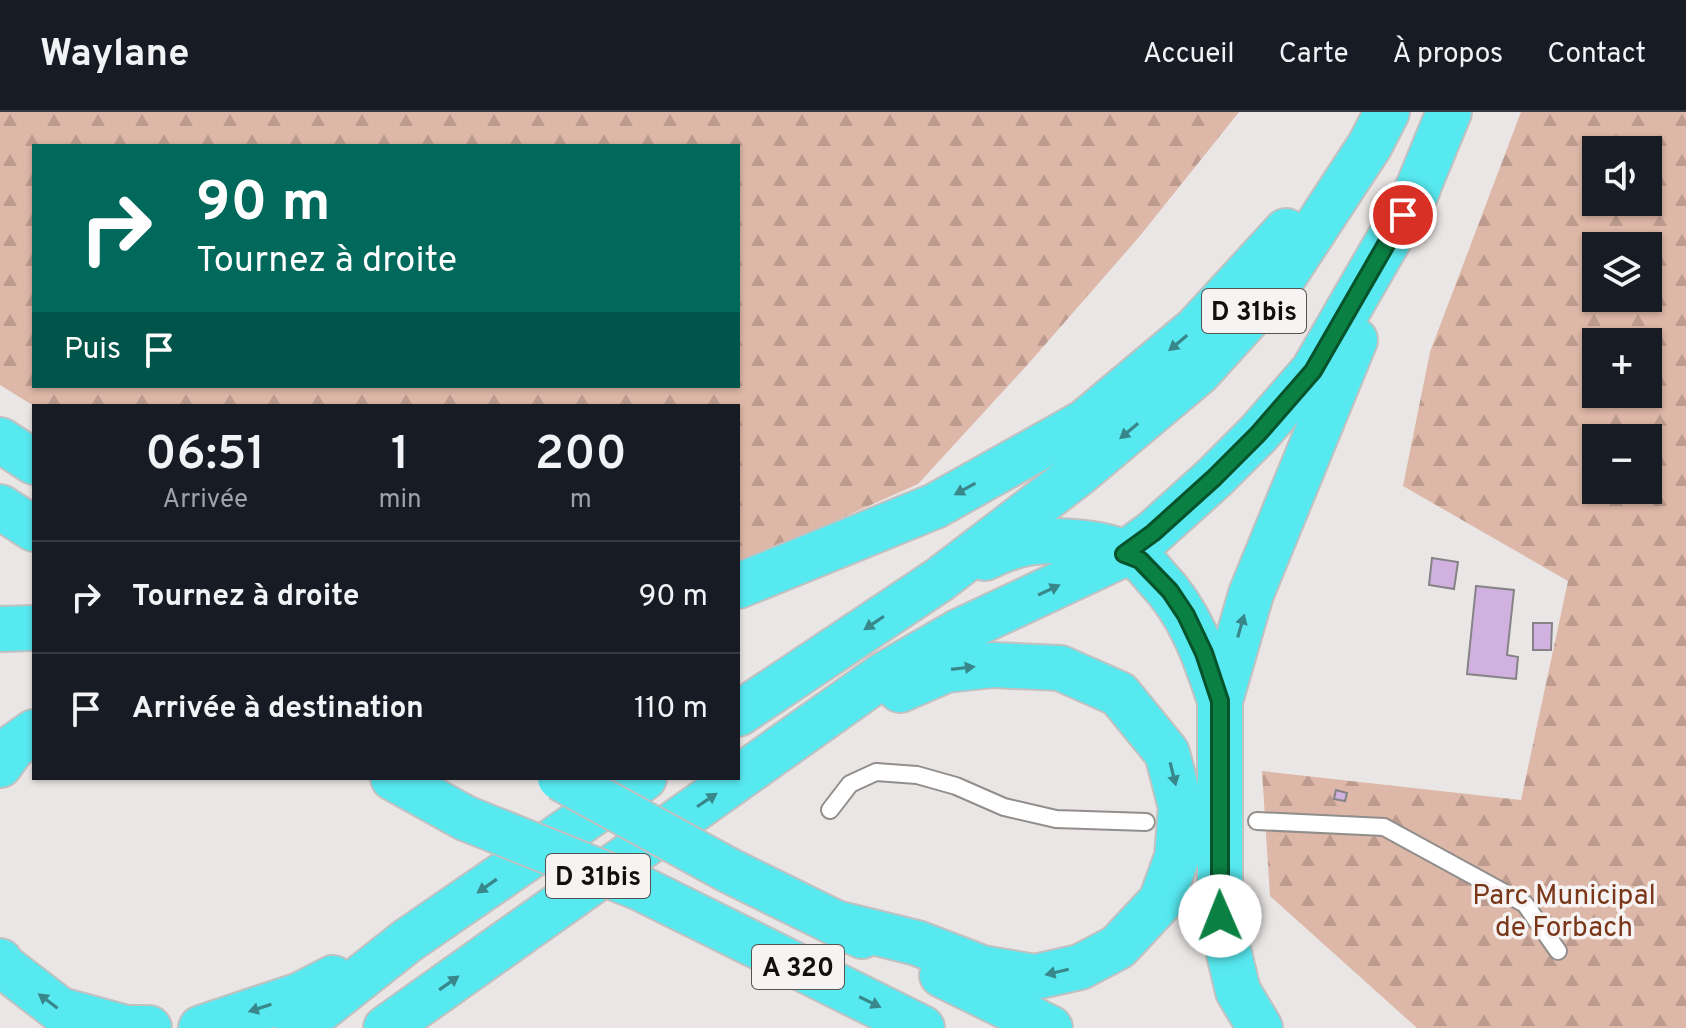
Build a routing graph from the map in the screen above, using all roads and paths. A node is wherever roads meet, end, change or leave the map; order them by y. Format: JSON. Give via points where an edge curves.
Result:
{"nodes":[{"id":1,"x":1371,"y":112,"type":"edge"},
{"id":2,"x":1387,"y":112,"type":"edge"},
{"id":3,"x":1449,"y":112,"type":"edge"},
{"id":4,"x":1418,"y":189,"type":"junction"},
{"id":5,"x":0,"y":440,"type":"edge"},
{"id":6,"x":32,"y":461,"type":"edge"},
{"id":7,"x":0,"y":507,"type":"edge"},
{"id":8,"x":32,"y":528,"type":"edge"},
{"id":9,"x":1124,"y":554,"type":"junction"},
{"id":10,"x":939,"y":580,"type":"junction"},
{"id":11,"x":740,"y":585,"type":"edge"},
{"id":12,"x":32,"y":628,"type":"edge"},
{"id":13,"x":0,"y":629,"type":"edge"},
{"id":14,"x":1220,"y":701,"type":"junction"},
{"id":15,"x":740,"y":713,"type":"edge"},
{"id":16,"x":813,"y":727,"type":"junction"},
{"id":17,"x":32,"y":733,"type":"edge"},
{"id":18,"x":0,"y":765,"type":"edge"},
{"id":19,"x":740,"y":777,"type":"edge"},
{"id":20,"x":398,"y":780,"type":"edge"},
{"id":21,"x":449,"y":780,"type":"edge"},
{"id":22,"x":564,"y":780,"type":"edge"},
{"id":23,"x":641,"y":780,"type":"edge"},
{"id":24,"x":735,"y":780,"type":"edge"},
{"id":25,"x":476,"y":810,"type":"junction"},
{"id":26,"x":830,"y":810,"type":"dead end"},
{"id":27,"x":1257,"y":821,"type":"dead end"},
{"id":28,"x":1146,"y":822,"type":"dead end"},
{"id":29,"x":836,"y":923,"type":"junction"},
{"id":30,"x":407,"y":941,"type":"junction"},
{"id":31,"x":1558,"y":951,"type":"dead end"},
{"id":32,"x":0,"y":961,"type":"edge"},
{"id":33,"x":149,"y":1028,"type":"edge"},
{"id":34,"x":201,"y":1028,"type":"edge"},
{"id":35,"x":297,"y":1028,"type":"edge"},
{"id":36,"x":386,"y":1028,"type":"edge"},
{"id":37,"x":922,"y":1028,"type":"edge"},
{"id":38,"x":1050,"y":1028,"type":"edge"},
{"id":39,"x":1260,"y":1028,"type":"edge"}],
"edges":[{"from":1,"to":11,"type":"highway","one_way":true,"via":[[1293,224],[1196,329],[1085,422],[935,506]]},
{"from":2,"to":10,"type":"highway","number":"D 31bis","one_way":true,"via":[[1279,284],[1198,373]]},
{"from":3,"to":4,"type":"highway","number":"D 31bis"},
{"from":4,"to":9,"type":"highway","number":"D 31bis","via":[[1313,371],[1214,478]]},
{"from":14,"to":4,"type":"highway","one_way":true,"via":[[1251,594]]},
{"from":5,"to":6,"type":"highway"},
{"from":7,"to":8,"type":"highway"},
{"from":9,"to":10,"type":"highway","via":[[1042,539],[1005,548]]},
{"from":9,"to":14,"type":"highway","via":[[1140,560],[1186,615]]},
{"from":16,"to":9,"type":"highway","number":"D 31bis","one_way":true,"via":[[885,674],[958,632]]},
{"from":10,"to":15,"type":"highway","number":"D 31bis","one_way":true},
{"from":12,"to":13,"type":"highway"},
{"from":14,"to":39,"type":"highway","via":[[1220,916],[1238,991]]},
{"from":19,"to":16,"type":"highway","number":"D 31bis","one_way":true},
{"from":16,"to":29,"type":"highway","one_way":true,"via":[[946,670],[993,665],[1060,668],[1119,694],[1167,753],[1181,807],[1177,857],[1161,901],[1118,947],[1080,967],[1035,977],[982,968],[917,943]]},
{"from":17,"to":18,"type":"highway"},
{"from":20,"to":25,"type":"highway"},
{"from":21,"to":25,"type":"highway"},
{"from":22,"to":29,"type":"highway","number":"A 320","bridge":true},
{"from":23,"to":30,"type":"highway","number":"D 31bis","one_way":true},
{"from":36,"to":24,"type":"highway","number":"D 31bis","one_way":true},
{"from":25,"to":37,"type":"highway","number":"A 320","one_way":true,"bridge":true},
{"from":26,"to":28,"type":"lane","via":[[850,784],[876,772],[917,775],[1004,807],[1056,819]]},
{"from":27,"to":31,"type":"lane","via":[[1384,827],[1525,904]]},
{"from":29,"to":38,"type":"highway","number":"A 320"},
{"from":30,"to":34,"type":"highway","one_way":true,"via":[[300,995]]},
{"from":30,"to":35,"type":"highway","number":"D 31bis"},
{"from":33,"to":32,"type":"highway","one_way":true,"via":[[126,1028],[60,1010]]}]}
